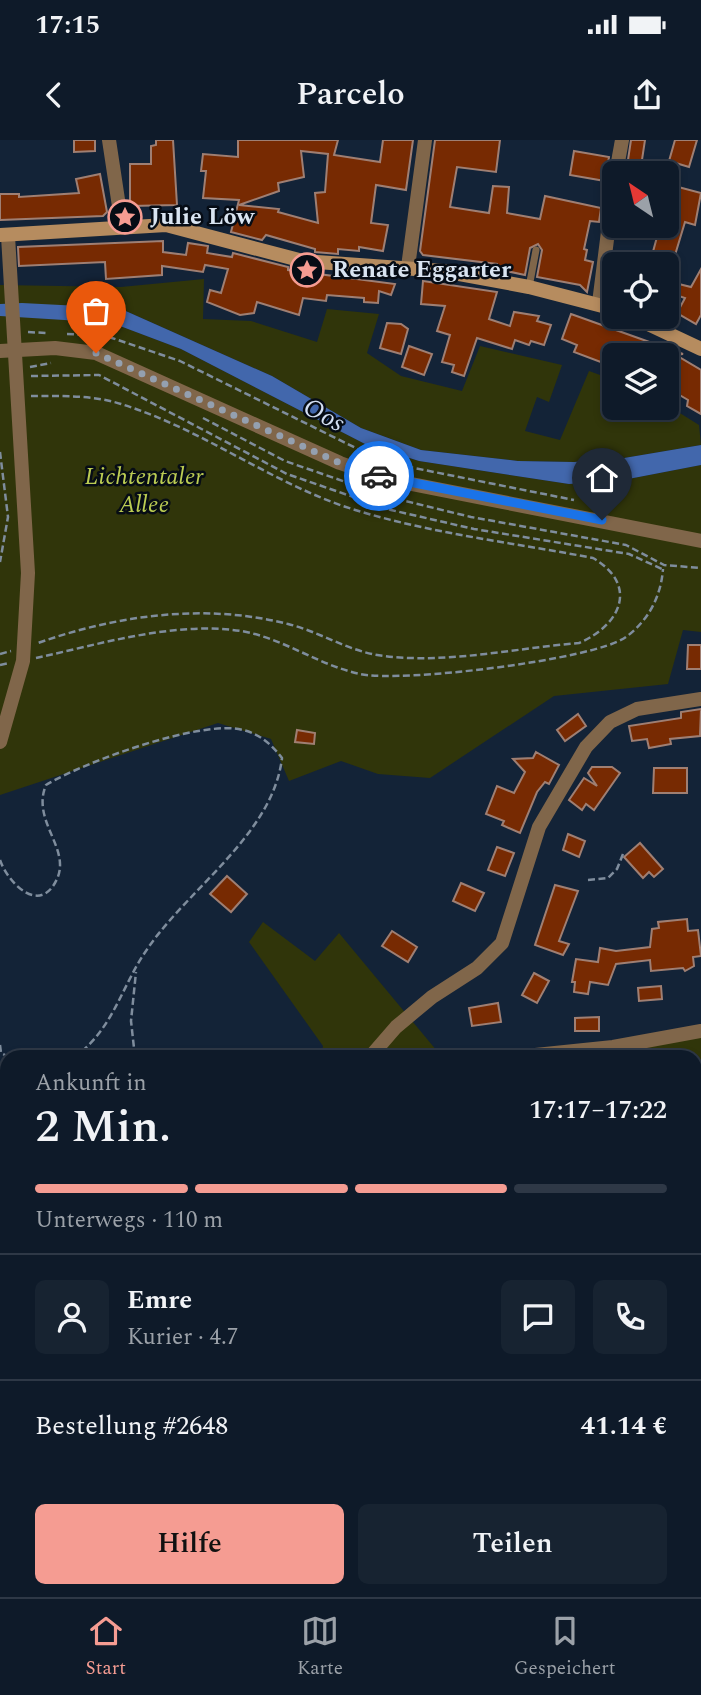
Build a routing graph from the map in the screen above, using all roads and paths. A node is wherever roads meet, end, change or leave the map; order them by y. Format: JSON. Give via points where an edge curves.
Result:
{"nodes":[{"id":1,"x":109,"y":140,"type":"edge"},
{"id":2,"x":425,"y":140,"type":"edge"},
{"id":3,"x":622,"y":140,"type":"edge"},
{"id":4,"x":618,"y":161,"type":"edge"},
{"id":5,"x":122,"y":226,"type":"junction"},
{"id":6,"x":4,"y":235,"type":"edge"},
{"id":7,"x":607,"y":238,"type":"edge"},
{"id":8,"x":536,"y":250,"type":"dead end"},
{"id":9,"x":408,"y":267,"type":"junction"},
{"id":10,"x":529,"y":287,"type":"junction"},
{"id":11,"x":599,"y":303,"type":"junction"},
{"id":12,"x":602,"y":304,"type":"edge"},
{"id":13,"x":14,"y":325,"type":"junction"},
{"id":14,"x":661,"y":329,"type":"edge"},
{"id":15,"x":53,"y":333,"type":"dead end"},
{"id":16,"x":66,"y":334,"type":"dead end"},
{"id":17,"x":700,"y":346,"type":"edge"},
{"id":18,"x":7,"y":350,"type":"edge"},
{"id":19,"x":16,"y":396,"type":"junction"},
{"id":20,"x":0,"y":452,"type":"edge"},
{"id":21,"x":586,"y":503,"type":"dead end"},
{"id":22,"x":701,"y":541,"type":"edge"},
{"id":23,"x":0,"y":562,"type":"edge"},
{"id":24,"x":663,"y":569,"type":"dead end"},
{"id":25,"x":0,"y":654,"type":"edge"},
{"id":26,"x":24,"y":654,"type":"junction"},
{"id":27,"x":0,"y":665,"type":"edge"},
{"id":28,"x":15,"y":693,"type":"junction"},
{"id":29,"x":0,"y":695,"type":"edge"},
{"id":30,"x":701,"y":699,"type":"edge"},
{"id":31,"x":0,"y":742,"type":"edge"},
{"id":32,"x":623,"y":854,"type":"dead end"},
{"id":33,"x":0,"y":860,"type":"edge"},
{"id":34,"x":588,"y":880,"type":"dead end"},
{"id":35,"x":136,"y":969,"type":"junction"},
{"id":36,"x":701,"y":1031,"type":"edge"},
{"id":37,"x":84,"y":1050,"type":"edge"},
{"id":38,"x":133,"y":1050,"type":"edge"},
{"id":39,"x":376,"y":1050,"type":"edge"},
{"id":40,"x":584,"y":1050,"type":"edge"}],
"edges":[{"from":1,"to":5,"type":"street"},
{"from":2,"to":9,"type":"street"},
{"from":3,"to":4,"type":"street"},
{"from":5,"to":6,"type":"main road"},
{"from":5,"to":9,"type":"main road","via":[[191,229],[303,261]]},
{"from":6,"to":13,"type":"street"},
{"from":7,"to":11,"type":"street"},
{"from":8,"to":10,"type":"lane"},
{"from":9,"to":10,"type":"main road"},
{"from":10,"to":11,"type":"main road"},
{"from":11,"to":12,"type":"main road"},
{"from":13,"to":15,"type":"path"},
{"from":13,"to":18,"type":"street"},
{"from":14,"to":17,"type":"main road"},
{"from":16,"to":21,"type":"path","via":[[106,336],[180,361],[384,462]]},
{"from":18,"to":19,"type":"street"},
{"from":18,"to":22,"type":"street","via":[[55,348],[96,353],[340,463],[386,478]]},
{"from":19,"to":26,"type":"street","via":[[28,573]]},
{"from":19,"to":26,"type":"path","via":[[119,403],[342,505],[443,530],[593,558],[613,574],[620,589],[614,618],[596,636],[579,643],[406,658],[363,653],[292,625],[196,613],[103,622]]},
{"from":20,"to":23,"type":"path","via":[[8,517]]},
{"from":24,"to":26,"type":"path","via":[[661,590],[644,621],[625,638],[568,656],[425,674],[363,675],[324,665],[273,640],[241,631],[199,629]]},
{"from":25,"to":26,"type":"path"},
{"from":26,"to":27,"type":"path"},
{"from":26,"to":28,"type":"street"},
{"from":28,"to":29,"type":"street"},
{"from":28,"to":31,"type":"street"},
{"from":30,"to":39,"type":"street","via":[[637,709],[610,722],[586,747],[538,827],[502,943],[477,968],[396,1027]]},
{"from":32,"to":34,"type":"path","via":[[608,878]]},
{"from":33,"to":35,"type":"path","via":[[9,880],[22,892],[37,896],[50,890],[60,864],[41,798],[46,785],[90,762],[178,735],[243,729],[261,737],[282,758],[279,783],[232,853],[175,914]]},
{"from":35,"to":37,"type":"path","via":[[105,1027]]},
{"from":35,"to":38,"type":"path"},
{"from":36,"to":40,"type":"street"}]}
